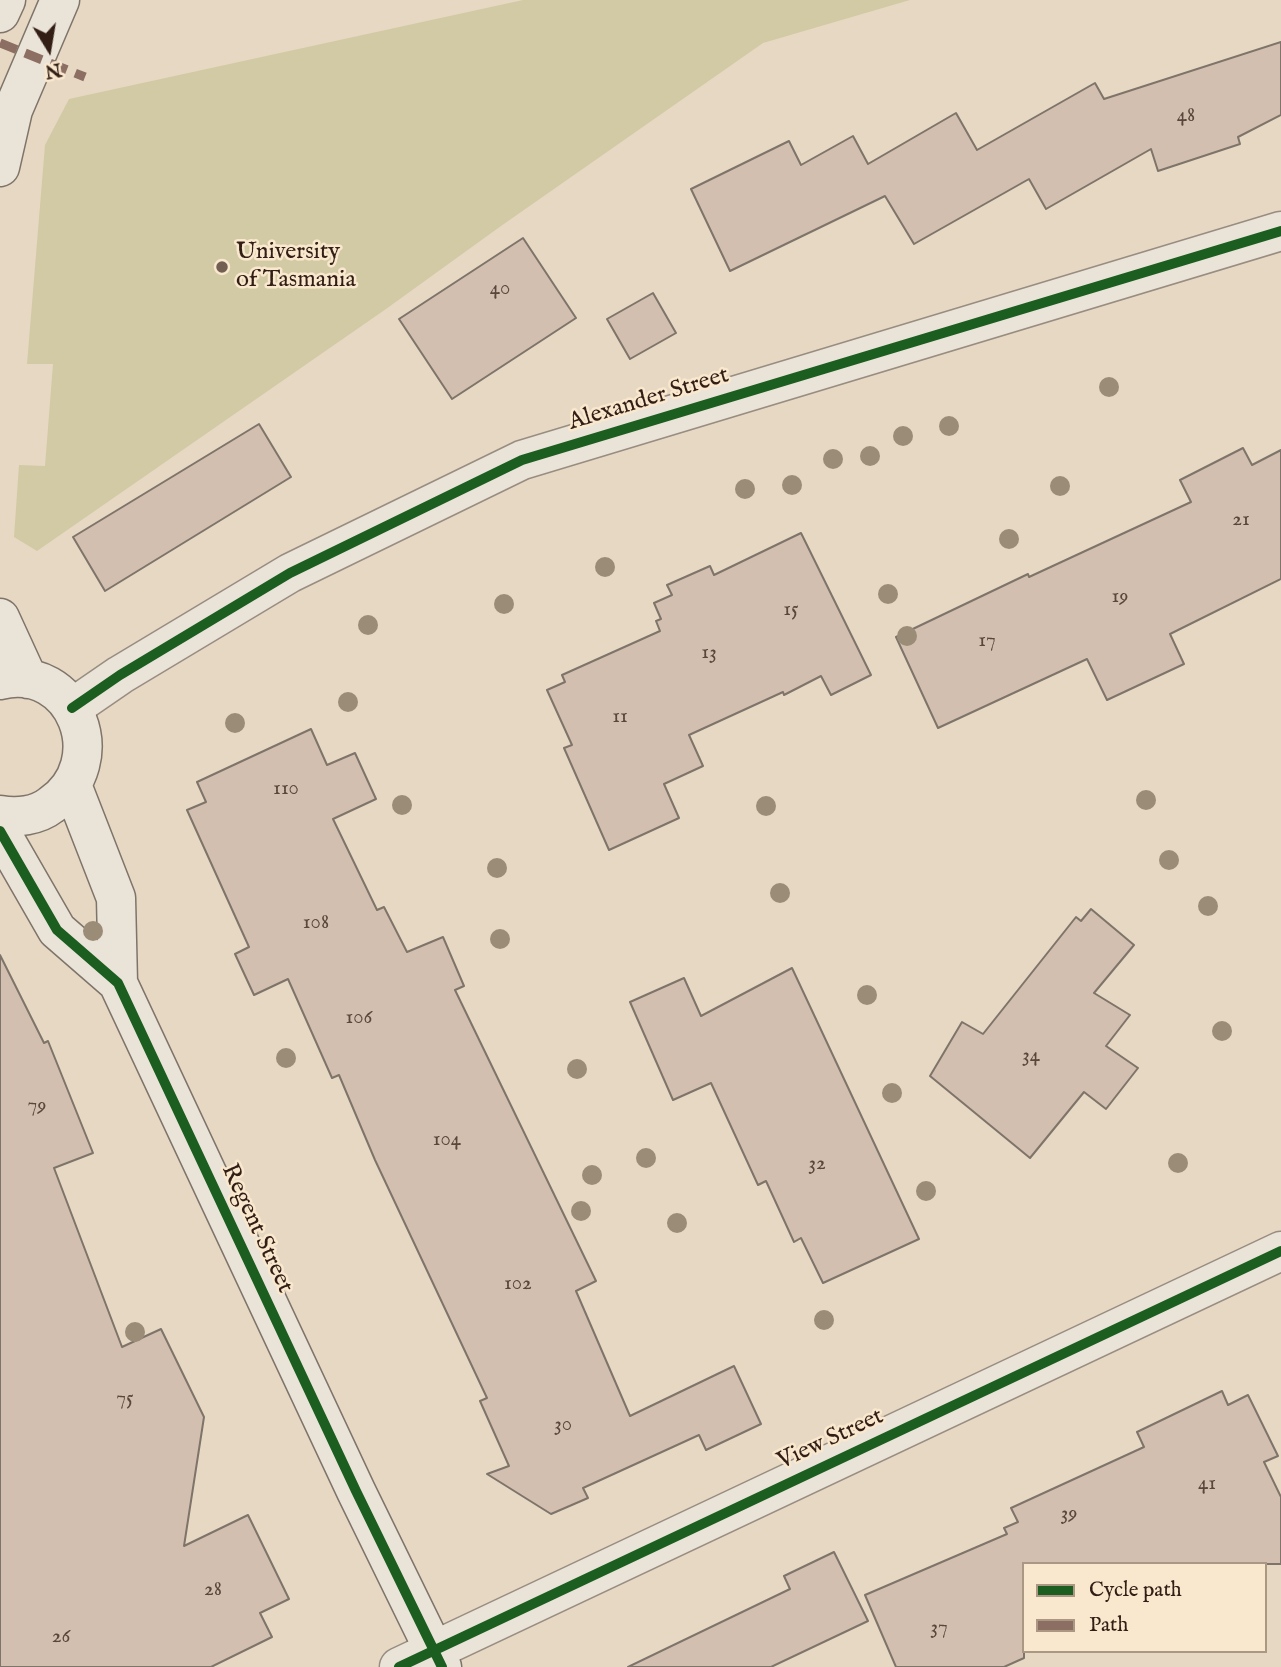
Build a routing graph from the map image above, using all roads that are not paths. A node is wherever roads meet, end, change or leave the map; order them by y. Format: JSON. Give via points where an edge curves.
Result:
{"nodes":[{"id":1,"x":6,"y":0,"type":"edge"},
{"id":2,"x":60,"y":0,"type":"edge"},
{"id":3,"x":0,"y":13,"type":"edge"},
{"id":4,"x":0,"y":167,"type":"edge"},
{"id":5,"x":1281,"y":231,"type":"edge"},
{"id":6,"x":0,"y":618,"type":"edge"},
{"id":7,"x":14,"y":680,"type":"edge"},
{"id":8,"x":72,"y":708,"type":"junction"},
{"id":9,"x":72,"y":785,"type":"junction"},
{"id":10,"x":0,"y":815,"type":"edge"},
{"id":11,"x":0,"y":831,"type":"edge"},
{"id":12,"x":118,"y":982,"type":"junction"},
{"id":13,"x":1281,"y":1251,"type":"edge"},
{"id":14,"x":438,"y":1658,"type":"edge"},
{"id":15,"x":399,"y":1667,"type":"edge"}],
"edges":[{"from":1,"to":3,"type":"street"},
{"from":2,"to":4,"type":"street","via":[[13,110]]},
{"from":5,"to":8,"type":"street","name":"Alexander Street","via":[[522,460],[290,573]]},
{"from":6,"to":7,"type":"street"},
{"from":7,"to":8,"type":"street","via":[[46,684]]},
{"from":8,"to":9,"type":"street","via":[[84,746],[82,767]]},
{"from":9,"to":10,"type":"street","via":[[44,810],[27,816]]},
{"from":9,"to":12,"type":"street","name":"Regent Street","via":[[116,898]]},
{"from":11,"to":12,"type":"street","name":"Regent Street","via":[[57,930]]},
{"from":12,"to":14,"type":"street","name":"Regent Street"},
{"from":13,"to":14,"type":"street","name":"View Street"},
{"from":14,"to":15,"type":"street","name":"View Street"}]}
